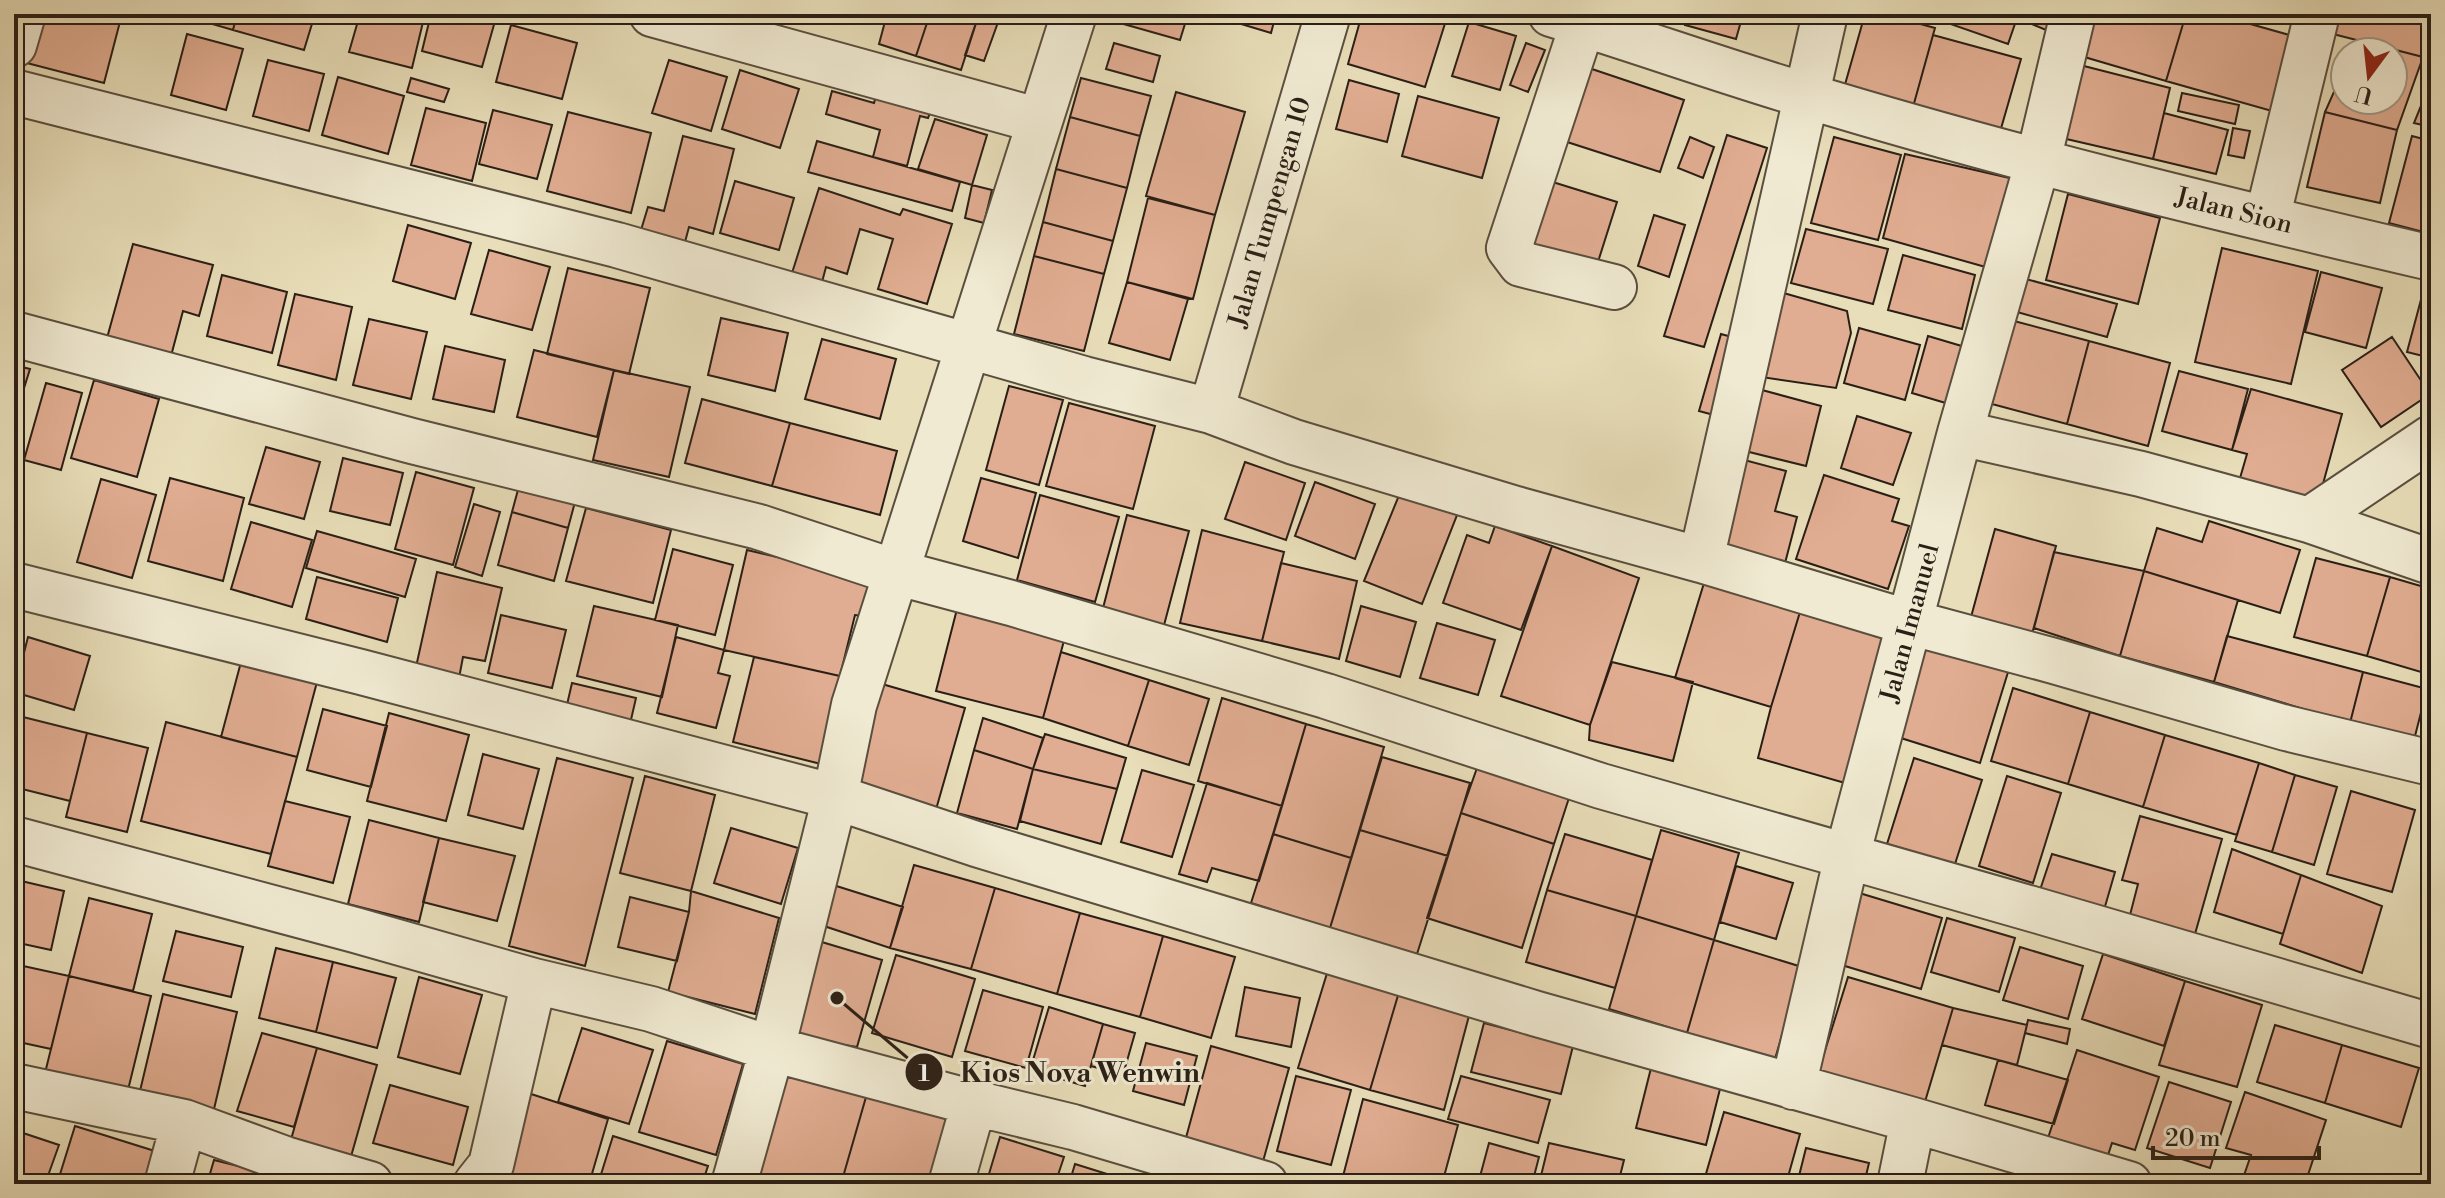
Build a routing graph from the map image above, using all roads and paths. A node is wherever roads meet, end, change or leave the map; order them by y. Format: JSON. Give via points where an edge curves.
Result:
{"nodes":[{"id":1,"x":23,"y":14,"type":"edge"},
{"id":2,"x":652,"y":14,"type":"edge"},
{"id":3,"x":1074,"y":14,"type":"edge"},
{"id":4,"x":1328,"y":14,"type":"edge"},
{"id":5,"x":1825,"y":14,"type":"edge"},
{"id":6,"x":2073,"y":14,"type":"edge"},
{"id":7,"x":2317,"y":14,"type":"edge"},
{"id":8,"x":1574,"y":17,"type":"edge"},
{"id":9,"x":14,"y":45,"type":"edge"},
{"id":10,"x":14,"y":92,"type":"edge"},
{"id":11,"x":1805,"y":96,"type":"junction"},
{"id":12,"x":1040,"y":121,"type":"junction"},
{"id":13,"x":2038,"y":161,"type":"junction"},
{"id":14,"x":2267,"y":219,"type":"junction"},
{"id":15,"x":2431,"y":258,"type":"edge"},
{"id":16,"x":1614,"y":287,"type":"dead end"},
{"id":17,"x":14,"y":334,"type":"edge"},
{"id":18,"x":968,"y":344,"type":"junction"},
{"id":19,"x":1211,"y":411,"type":"junction"},
{"id":20,"x":1960,"y":433,"type":"junction"},
{"id":21,"x":2431,"y":438,"type":"edge"},
{"id":22,"x":2309,"y":520,"type":"junction"},
{"id":23,"x":1701,"y":560,"type":"junction"},
{"id":24,"x":2431,"y":562,"type":"edge"},
{"id":25,"x":895,"y":572,"type":"junction"},
{"id":26,"x":14,"y":585,"type":"edge"},
{"id":27,"x":1910,"y":622,"type":"junction"},
{"id":28,"x":2431,"y":763,"type":"edge"},
{"id":29,"x":835,"y":797,"type":"junction"},
{"id":30,"x":14,"y":839,"type":"edge"},
{"id":31,"x":1847,"y":856,"type":"junction"},
{"id":32,"x":534,"y":981,"type":"junction"},
{"id":33,"x":2431,"y":1026,"type":"edge"},
{"id":34,"x":772,"y":1049,"type":"junction"},
{"id":35,"x":14,"y":1086,"type":"edge"},
{"id":36,"x":1793,"y":1087,"type":"junction"},
{"id":37,"x":974,"y":1103,"type":"junction"},
{"id":38,"x":1913,"y":1120,"type":"junction"},
{"id":39,"x":184,"y":1122,"type":"junction"},
{"id":40,"x":1176,"y":1172,"type":"edge"},
{"id":41,"x":167,"y":1184,"type":"edge"},
{"id":42,"x":370,"y":1184,"type":"edge"},
{"id":43,"x":476,"y":1184,"type":"edge"},
{"id":44,"x":734,"y":1184,"type":"edge"},
{"id":45,"x":951,"y":1184,"type":"edge"},
{"id":46,"x":1265,"y":1184,"type":"edge"},
{"id":47,"x":1900,"y":1184,"type":"edge"},
{"id":48,"x":2129,"y":1184,"type":"edge"}],
"edges":[{"from":1,"to":9,"type":"street"},
{"from":2,"to":12,"type":"street"},
{"from":3,"to":12,"type":"street"},
{"from":4,"to":19,"type":"street","name":"Jalan Tumpengan 10"},
{"from":5,"to":11,"type":"street"},
{"from":6,"to":13,"type":"street","name":"Jalan Imanuel"},
{"from":7,"to":14,"type":"street"},
{"from":8,"to":11,"type":"street","name":"Jalan Sion"},
{"from":8,"to":16,"type":"street","via":[[1509,248],[1521,264]]},
{"from":10,"to":18,"type":"street","via":[[617,245]]},
{"from":11,"to":13,"type":"street","name":"Jalan Sion"},
{"from":11,"to":23,"type":"street"},
{"from":12,"to":18,"type":"street"},
{"from":13,"to":14,"type":"street","name":"Jalan Sion"},
{"from":13,"to":20,"type":"street","name":"Jalan Imanuel"},
{"from":14,"to":15,"type":"street","name":"Jalan Sion"},
{"from":17,"to":25,"type":"street","via":[[759,527]]},
{"from":18,"to":19,"type":"street"},
{"from":18,"to":25,"type":"street"},
{"from":19,"to":23,"type":"street","via":[[1516,509]]},
{"from":20,"to":22,"type":"street"},
{"from":20,"to":27,"type":"street","name":"Jalan Imanuel"},
{"from":21,"to":22,"type":"street"},
{"from":22,"to":24,"type":"street"},
{"from":23,"to":27,"type":"street"},
{"from":25,"to":29,"type":"street","via":[[854,705]]},
{"from":25,"to":31,"type":"street","via":[[1326,696],[1601,786]]},
{"from":26,"to":29,"type":"street"},
{"from":27,"to":28,"type":"street","via":[[2286,728]]},
{"from":27,"to":31,"type":"street","name":"Jalan Imanuel"},
{"from":29,"to":34,"type":"street"},
{"from":29,"to":36,"type":"street","via":[[1537,1014]]},
{"from":30,"to":32,"type":"street"},
{"from":31,"to":33,"type":"street"},
{"from":31,"to":36,"type":"street","name":"Jalan Imanuel"},
{"from":32,"to":34,"type":"street","via":[[651,1009]]},
{"from":32,"to":43,"type":"street","via":[[491,1165]]},
{"from":34,"to":37,"type":"street"},
{"from":34,"to":44,"type":"street"},
{"from":35,"to":39,"type":"street"},
{"from":36,"to":38,"type":"street"},
{"from":37,"to":40,"type":"street","via":[[1073,1127]]},
{"from":37,"to":45,"type":"street"},
{"from":38,"to":47,"type":"street"},
{"from":38,"to":48,"type":"street"},
{"from":39,"to":41,"type":"street"},
{"from":39,"to":42,"type":"street"},
{"from":40,"to":46,"type":"street"}]}
